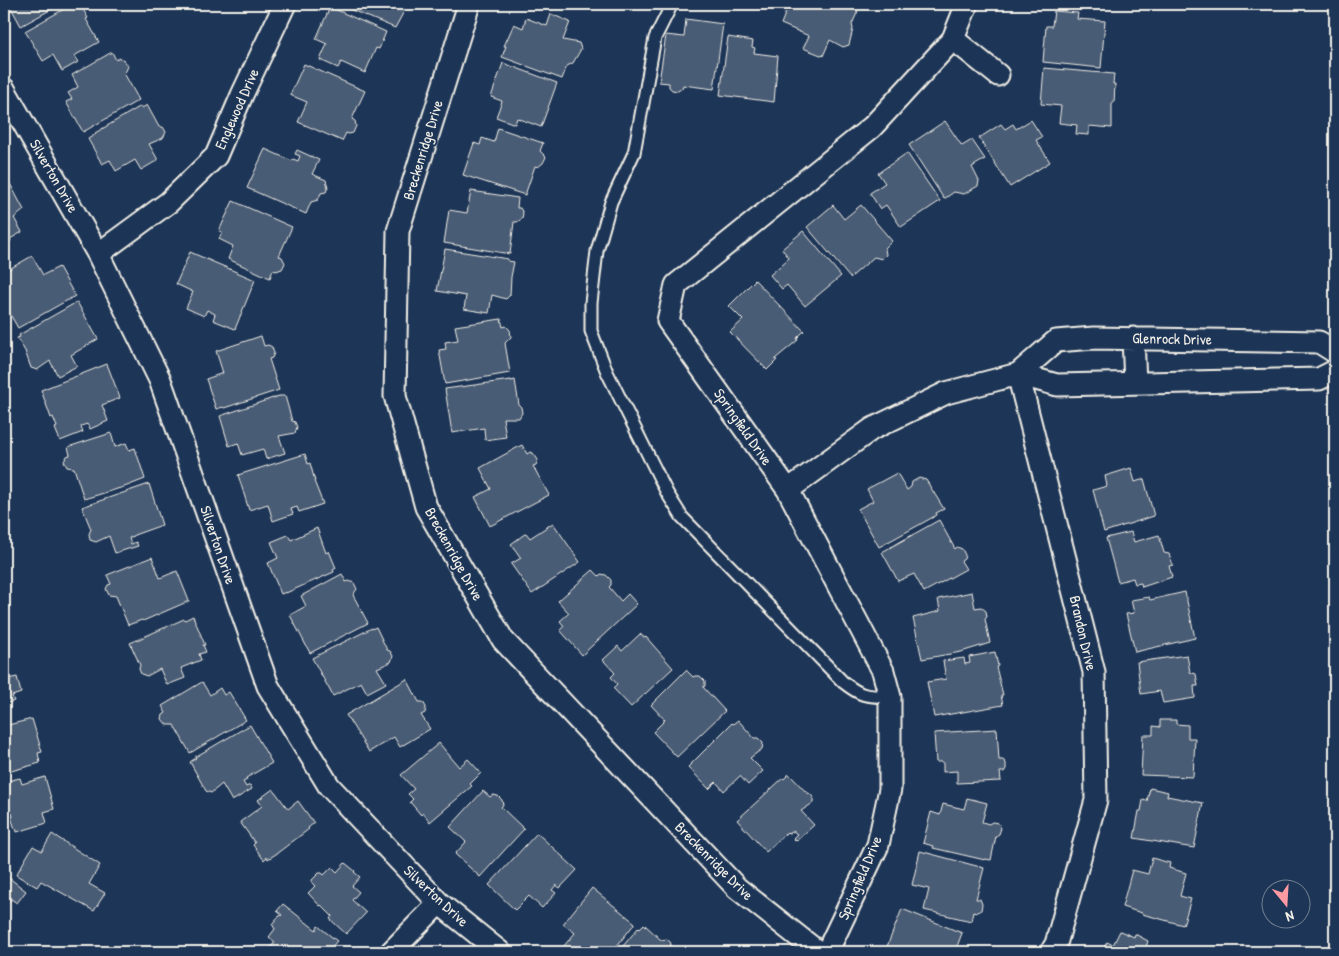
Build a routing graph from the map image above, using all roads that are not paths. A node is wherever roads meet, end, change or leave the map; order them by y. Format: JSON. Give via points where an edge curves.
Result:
{"nodes":[{"id":1,"x":285,"y":4,"type":"edge"},
{"id":2,"x":469,"y":4,"type":"edge"},
{"id":3,"x":672,"y":4,"type":"edge"},
{"id":4,"x":967,"y":4,"type":"edge"},
{"id":5,"x":953,"y":39,"type":"junction"},
{"id":6,"x":998,"y":75,"type":"dead end"},
{"id":7,"x":4,"y":89,"type":"edge"},
{"id":8,"x":98,"y":254,"type":"junction"},
{"id":9,"x":1133,"y":338,"type":"junction"},
{"id":10,"x":1335,"y":352,"type":"edge"},
{"id":11,"x":1335,"y":371,"type":"edge"},
{"id":12,"x":1018,"y":374,"type":"junction"},
{"id":13,"x":1134,"y":383,"type":"junction"},
{"id":14,"x":788,"y":490,"type":"junction"},
{"id":15,"x":890,"y":697,"type":"junction"},
{"id":16,"x":440,"y":903,"type":"junction"},
{"id":17,"x":391,"y":952,"type":"edge"},
{"id":18,"x":500,"y":952,"type":"edge"},
{"id":19,"x":818,"y":952,"type":"edge"},
{"id":20,"x":827,"y":952,"type":"edge"},
{"id":21,"x":1051,"y":952,"type":"edge"}],
"edges":[{"from":1,"to":8,"type":"street","name":"Englewood Drive","via":[[216,156],[168,202]]},
{"from":2,"to":19,"type":"street","name":"Breckenridge Drive","via":[[398,231],[395,396],[426,507],[503,640],[738,888]]},
{"from":3,"to":15,"type":"lane","via":[[655,38],[634,153],[611,202],[597,252],[591,330],[607,372],[682,517],[843,682],[858,694]]},
{"from":4,"to":5,"type":"street","name":"Springfield Drive"},
{"from":5,"to":6,"type":"street"},
{"from":5,"to":14,"type":"street","name":"Springfield Drive","via":[[872,127],[676,285],[668,322]]},
{"from":7,"to":8,"type":"street","name":"Silverton Drive"},
{"from":8,"to":16,"type":"street","name":"Silverton Drive","via":[[160,380],[268,686],[328,786]]},
{"from":9,"to":10,"type":"street","name":"Glenrock Drive","via":[[1319,342]]},
{"from":9,"to":12,"type":"street","name":"Glenrock Drive","via":[[1056,341]]},
{"from":9,"to":13,"type":"street"},
{"from":11,"to":13,"type":"street","name":"Glenrock Drive","via":[[1319,379]]},
{"from":12,"to":13,"type":"street","name":"Glenrock Drive","via":[[1057,384]]},
{"from":12,"to":14,"type":"street","name":"Glenrock Drive","via":[[946,393],[872,429]]},
{"from":12,"to":21,"type":"street","name":"Brandon Drive","via":[[1094,672],[1096,800],[1056,944]]},
{"from":14,"to":15,"type":"street","name":"Springfield Drive","via":[[883,671]]},
{"from":15,"to":20,"type":"street","name":"Springfield Drive","via":[[890,789],[878,845]]},
{"from":16,"to":17,"type":"street"},
{"from":16,"to":18,"type":"street","name":"Silverton Drive"}]}
